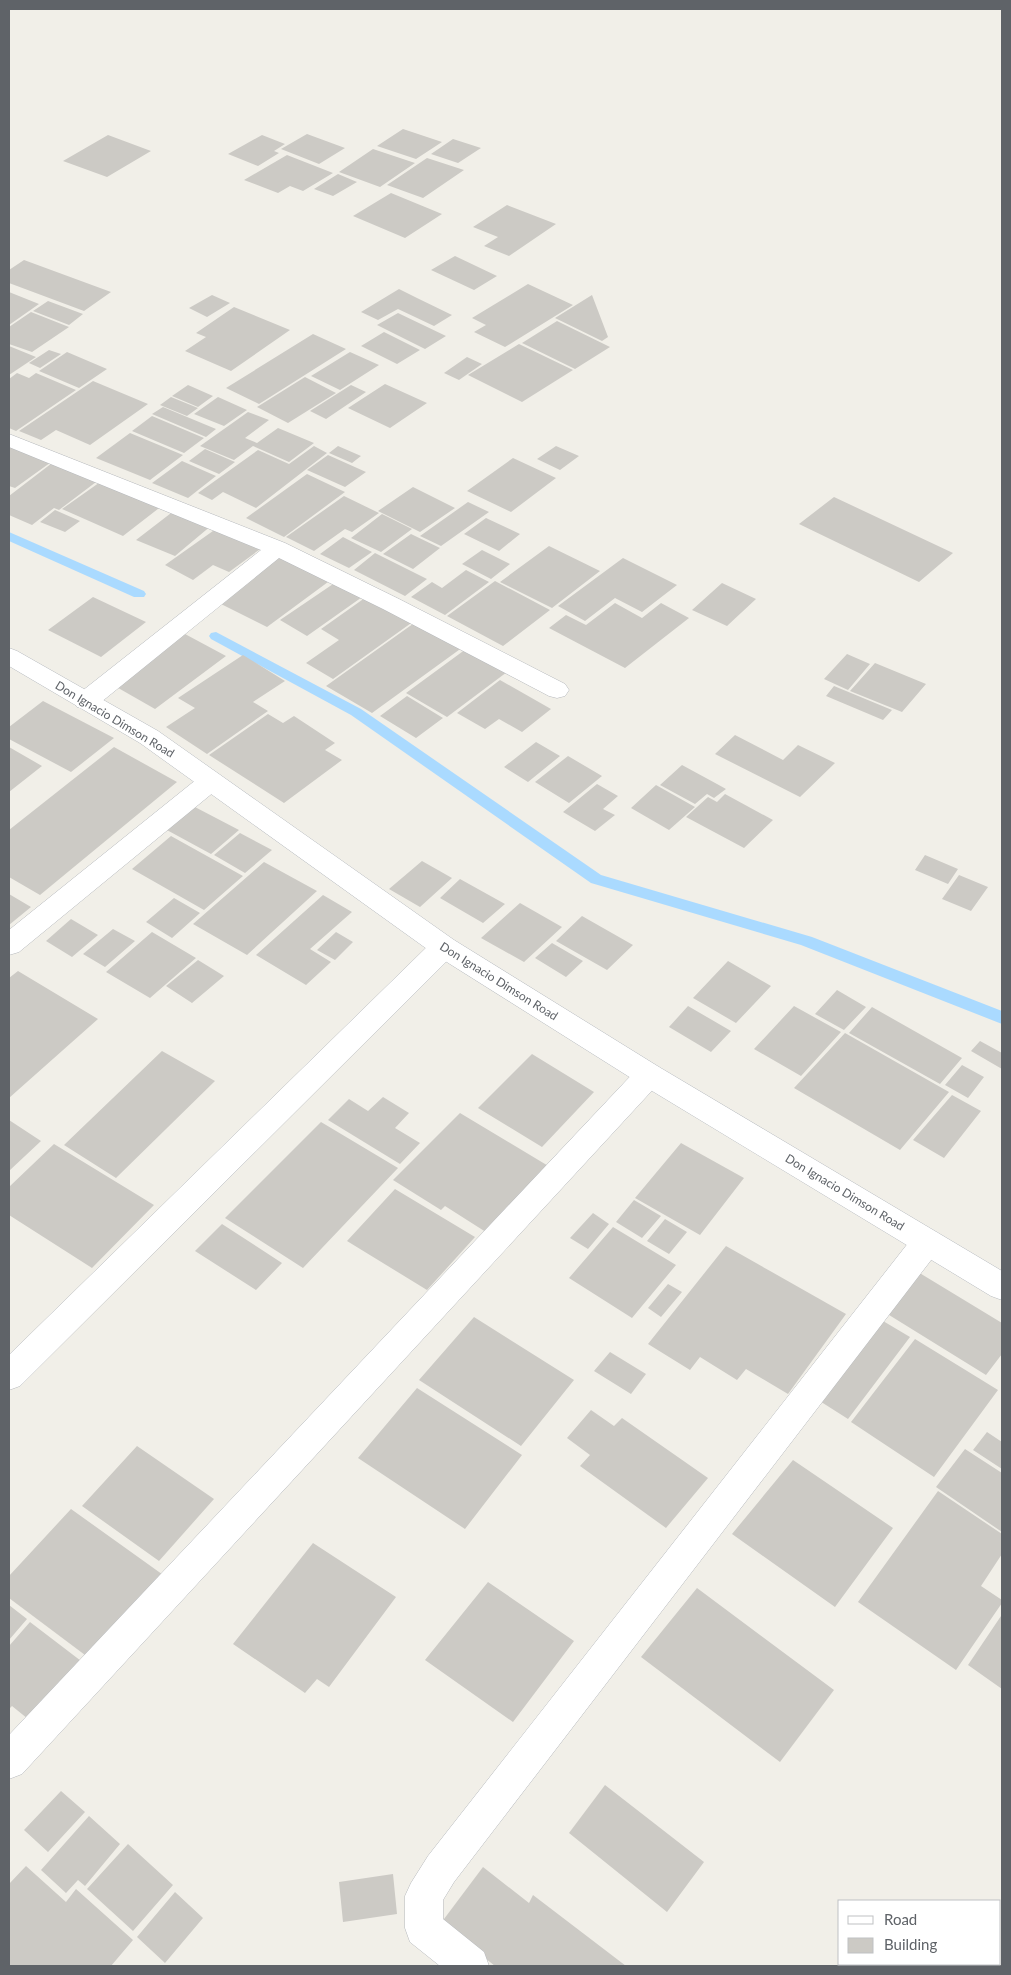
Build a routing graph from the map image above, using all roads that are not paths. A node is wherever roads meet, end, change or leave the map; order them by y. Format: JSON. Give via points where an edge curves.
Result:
{"nodes":[{"id":1,"x":9,"y":440,"type":"edge"},
{"id":2,"x":277,"y":548,"type":"junction"},
{"id":3,"x":9,"y":656,"type":"edge"},
{"id":4,"x":557,"y":690,"type":"dead end"},
{"id":5,"x":86,"y":701,"type":"junction"},
{"id":6,"x":211,"y":781,"type":"junction"},
{"id":7,"x":9,"y":945,"type":"edge"},
{"id":8,"x":444,"y":948,"type":"junction"},
{"id":9,"x":649,"y":1075,"type":"junction"},
{"id":10,"x":927,"y":1242,"type":"junction"},
{"id":11,"x":1002,"y":1287,"type":"edge"},
{"id":12,"x":9,"y":1376,"type":"edge"},
{"id":13,"x":9,"y":1761,"type":"edge"},
{"id":14,"x":470,"y":1966,"type":"edge"}],
"edges":[{"from":1,"to":2,"type":"street"},
{"from":2,"to":4,"type":"street"},
{"from":2,"to":5,"type":"street"},
{"from":3,"to":5,"type":"street","name":"Don Ignacio Dimson Road"},
{"from":5,"to":6,"type":"street","name":"Don Ignacio Dimson Road","via":[[149,737]]},
{"from":6,"to":7,"type":"street"},
{"from":6,"to":8,"type":"street","name":"Don Ignacio Dimson Road"},
{"from":8,"to":9,"type":"street","name":"Don Ignacio Dimson Road"},
{"from":8,"to":12,"type":"street"},
{"from":9,"to":10,"type":"street","name":"Don Ignacio Dimson Road"},
{"from":9,"to":13,"type":"street"},
{"from":10,"to":11,"type":"street","name":"Don Ignacio Dimson Road"},
{"from":10,"to":14,"type":"street","via":[[447,1861],[424,1896],[424,1928]]}]}
